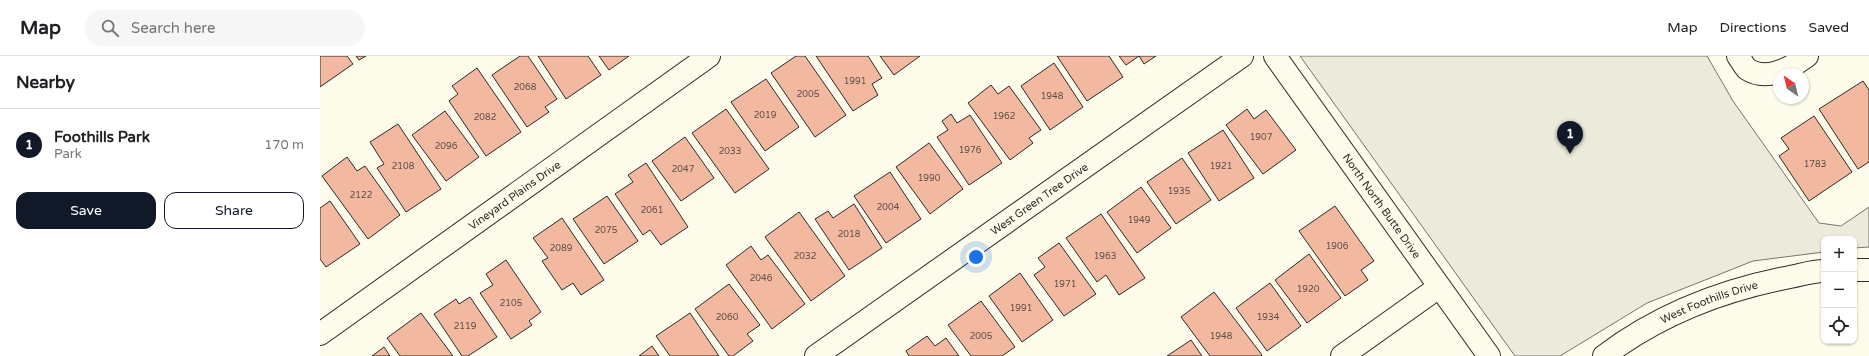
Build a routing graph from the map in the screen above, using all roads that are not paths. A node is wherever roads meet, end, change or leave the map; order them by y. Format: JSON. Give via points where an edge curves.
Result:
{"nodes":[{"id":1,"x":709,"y":56,"type":"edge"},
{"id":2,"x":1242,"y":56,"type":"edge"},
{"id":3,"x":1275,"y":56,"type":"edge"},
{"id":4,"x":1738,"y":56,"type":"edge"},
{"id":5,"x":1807,"y":56,"type":"edge"},
{"id":6,"x":1857,"y":270,"type":"edge"},
{"id":7,"x":1869,"y":270,"type":"edge"},
{"id":8,"x":1821,"y":272,"type":"edge"},
{"id":9,"x":1439,"y":287,"type":"junction"},
{"id":10,"x":320,"y":334,"type":"edge"},
{"id":11,"x":816,"y":356,"type":"edge"},
{"id":12,"x":1342,"y":356,"type":"edge"},
{"id":13,"x":1489,"y":356,"type":"edge"},
{"id":14,"x":1604,"y":356,"type":"edge"}],
"edges":[{"from":1,"to":10,"type":"street","name":"Vineyard Plains Drive"},
{"from":2,"to":11,"type":"street","name":"West Green Tree Drive"},
{"from":3,"to":9,"type":"street","name":"North North Butte Drive"},
{"from":4,"to":5,"type":"street","via":[[1747,68],[1766,74],[1790,68]]},
{"from":6,"to":7,"type":"street"},
{"from":8,"to":14,"type":"street","name":"West Foothills Drive","via":[[1749,286],[1687,308],[1624,341]]},
{"from":9,"to":12,"type":"street"},
{"from":9,"to":13,"type":"street","name":"North North Butte Drive"}]}
